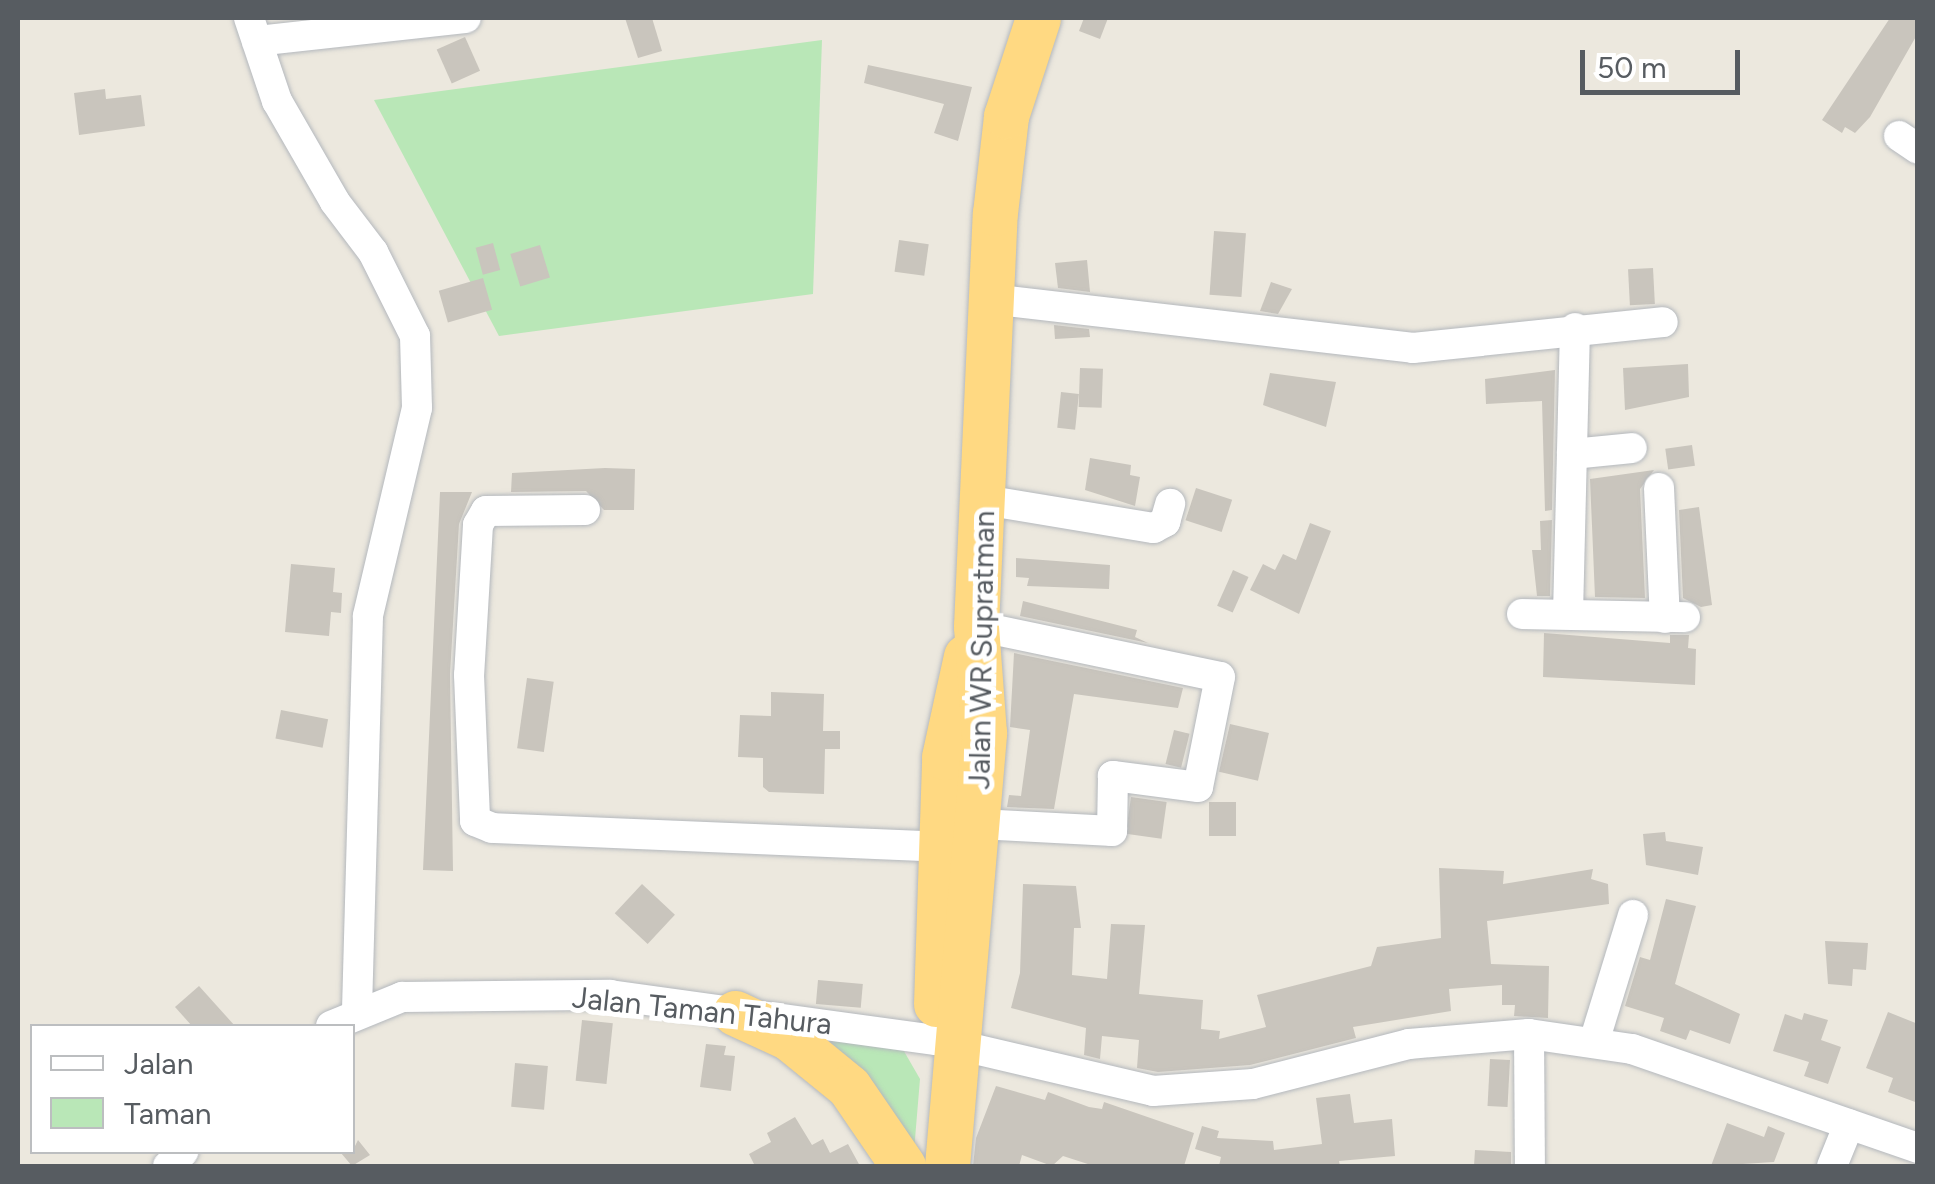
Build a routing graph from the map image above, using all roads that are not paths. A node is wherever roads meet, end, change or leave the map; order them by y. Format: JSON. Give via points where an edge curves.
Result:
{"nodes":[{"id":1,"x":466,"y":18,"type":"edge"},
{"id":2,"x":1038,"y":18,"type":"edge"},
{"id":3,"x":253,"y":29,"type":"edge"},
{"id":4,"x":990,"y":300,"type":"junction"},
{"id":5,"x":1664,"y":322,"type":"dead end"},
{"id":6,"x":1575,"y":328,"type":"junction"},
{"id":7,"x":1632,"y":448,"type":"dead end"},
{"id":8,"x":1572,"y":454,"type":"junction"},
{"id":9,"x":1659,"y":488,"type":"dead end"},
{"id":10,"x":984,"y":500,"type":"junction"},
{"id":11,"x":1170,"y":504,"type":"dead end"},
{"id":12,"x":584,"y":510,"type":"dead end"},
{"id":13,"x":1522,"y":614,"type":"dead end"},
{"id":14,"x":1568,"y":614,"type":"junction"},
{"id":15,"x":976,"y":631,"type":"junction"},
{"id":16,"x":978,"y":824,"type":"junction"},
{"id":17,"x":938,"y":846,"type":"junction"},
{"id":18,"x":1633,"y":915,"type":"dead end"},
{"id":19,"x":735,"y":1013,"type":"junction"},
{"id":20,"x":344,"y":1020,"type":"edge"},
{"id":21,"x":1529,"y":1034,"type":"junction"},
{"id":22,"x":947,"y":1042,"type":"junction"},
{"id":23,"x":1594,"y":1042,"type":"junction"},
{"id":24,"x":1849,"y":1124,"type":"junction"},
{"id":25,"x":1918,"y":1148,"type":"edge"},
{"id":26,"x":903,"y":1166,"type":"edge"},
{"id":27,"x":921,"y":1166,"type":"edge"},
{"id":28,"x":948,"y":1166,"type":"edge"},
{"id":29,"x":1530,"y":1166,"type":"edge"},
{"id":30,"x":1832,"y":1166,"type":"edge"}],
"edges":[{"from":1,"to":3,"type":"street"},
{"from":2,"to":4,"type":"highway","name":"Jalan WR Supratman","via":[[1006,116]]},
{"from":3,"to":20,"type":"street","via":[[294,132],[373,252],[415,336],[418,408],[368,616]]},
{"from":4,"to":6,"type":"street","via":[[1413,348]]},
{"from":4,"to":10,"type":"highway","name":"Jalan WR Supratman"},
{"from":5,"to":6,"type":"street"},
{"from":6,"to":8,"type":"street"},
{"from":7,"to":8,"type":"street"},
{"from":8,"to":14,"type":"street"},
{"from":9,"to":14,"type":"street","via":[[1675,618]]},
{"from":10,"to":11,"type":"street","via":[[1154,528],[1165,522]]},
{"from":10,"to":15,"type":"highway","name":"Jalan WR Supratman"},
{"from":12,"to":17,"type":"street","via":[[486,511],[478,525],[470,675],[475,821],[492,828]]},
{"from":13,"to":14,"type":"street"},
{"from":15,"to":16,"type":"highway","name":"Jalan WR Supratman","via":[[983,682]]},
{"from":15,"to":16,"type":"street","via":[[1220,677],[1198,787],[1113,776],[1112,831]]},
{"from":15,"to":17,"type":"highway","via":[[951,718]]},
{"from":16,"to":22,"type":"highway","name":"Jalan WR Supratman"},
{"from":17,"to":22,"type":"highway"},
{"from":18,"to":23,"type":"street"},
{"from":19,"to":20,"type":"street","name":"Jalan Taman Tahura","via":[[610,996],[479,995],[402,997]]},
{"from":19,"to":22,"type":"street","name":"Jalan Taman Tahura"},
{"from":19,"to":26,"type":"highway","via":[[789,1038],[849,1086]]},
{"from":21,"to":22,"type":"street","name":"Jalan Taman Tahura","via":[[1409,1044],[1252,1084],[1192,1091],[1112,1086]]},
{"from":21,"to":23,"type":"street","name":"Jalan Taman Tahura"},
{"from":21,"to":29,"type":"street"},
{"from":22,"to":27,"type":"highway"},
{"from":22,"to":28,"type":"highway","name":"Jalan WR Supratman"},
{"from":23,"to":24,"type":"street","name":"Jalan Taman Tahura","via":[[1694,1068]]},
{"from":24,"to":25,"type":"street","name":"Jalan Taman Tahura"},
{"from":24,"to":30,"type":"street"}]}
